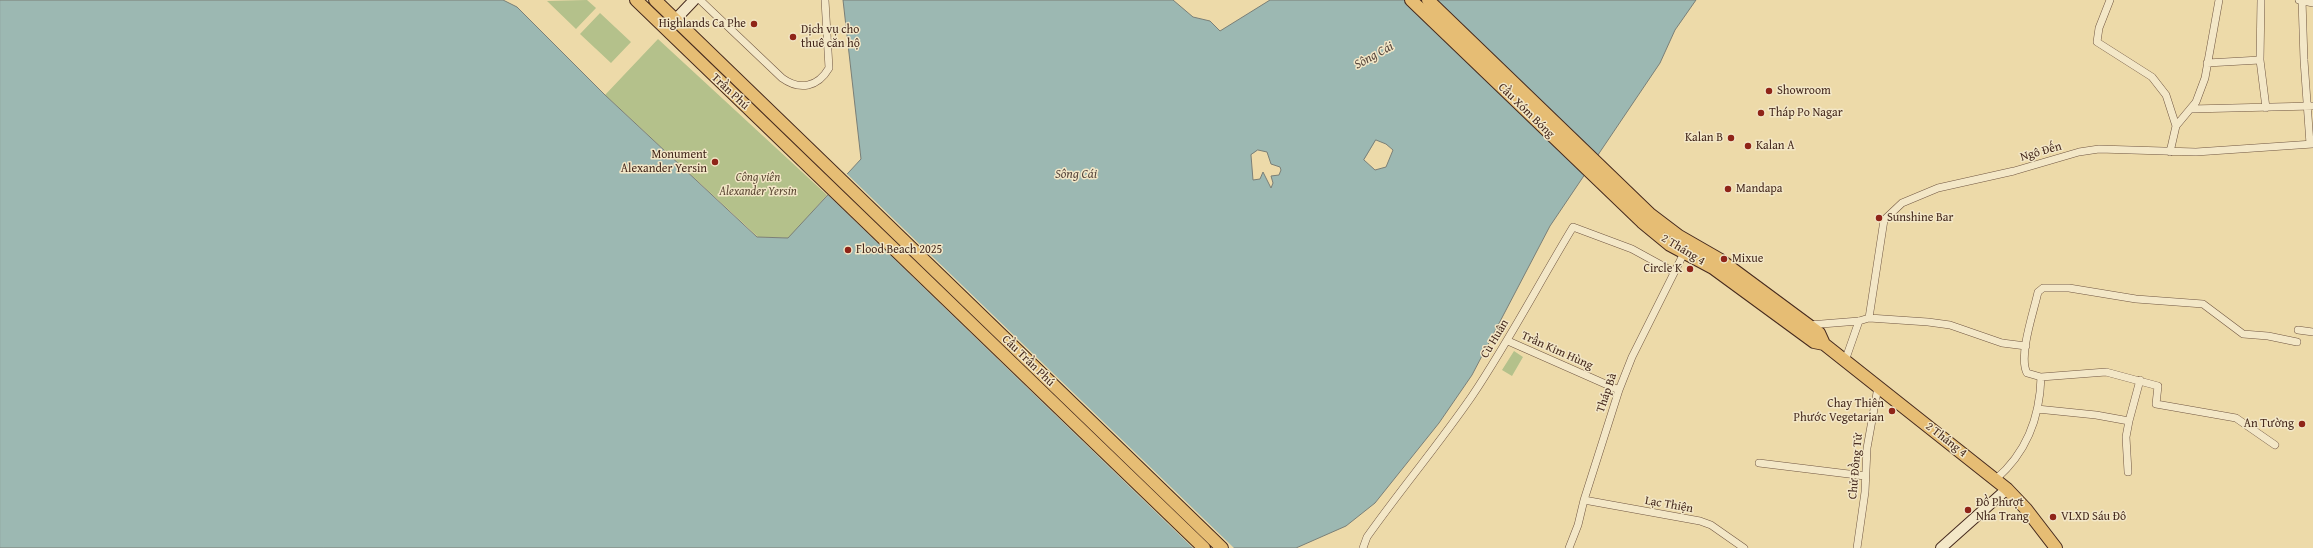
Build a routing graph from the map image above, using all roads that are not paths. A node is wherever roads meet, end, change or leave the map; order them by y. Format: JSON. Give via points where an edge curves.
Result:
{"nodes":[{"id":1,"x":636,"y":0,"type":"edge"},
{"id":2,"x":655,"y":0,"type":"edge"},
{"id":3,"x":694,"y":0,"type":"edge"},
{"id":4,"x":700,"y":0,"type":"edge"},
{"id":5,"x":825,"y":0,"type":"edge"},
{"id":6,"x":1411,"y":0,"type":"edge"},
{"id":7,"x":1428,"y":0,"type":"edge"},
{"id":8,"x":2110,"y":0,"type":"edge"},
{"id":9,"x":2219,"y":0,"type":"edge"},
{"id":10,"x":2261,"y":0,"type":"edge"},
{"id":11,"x":2299,"y":0,"type":"edge"},
{"id":12,"x":2302,"y":0,"type":"edge"},
{"id":13,"x":2313,"y":3,"type":"edge"},
{"id":14,"x":675,"y":20,"type":"junction"},
{"id":15,"x":666,"y":30,"type":"junction"},
{"id":16,"x":2260,"y":60,"type":"junction"},
{"id":17,"x":2207,"y":63,"type":"junction"},
{"id":18,"x":2311,"y":106,"type":"edge"},
{"id":19,"x":2266,"y":108,"type":"junction"},
{"id":20,"x":2191,"y":109,"type":"junction"},
{"id":21,"x":2176,"y":126,"type":"junction"},
{"id":22,"x":2312,"y":144,"type":"edge"},
{"id":23,"x":2170,"y":152,"type":"junction"},
{"id":24,"x":834,"y":173,"type":"joint"},
{"id":25,"x":826,"y":182,"type":"joint"},
{"id":26,"x":1646,"y":218,"type":"junction"},
{"id":27,"x":1684,"y":253,"type":"junction"},
{"id":28,"x":1674,"y":272,"type":"junction"},
{"id":29,"x":1869,"y":318,"type":"junction"},
{"id":30,"x":1859,"y":320,"type":"junction"},
{"id":31,"x":1808,"y":325,"type":"junction"},
{"id":32,"x":2298,"y":330,"type":"dead end"},
{"id":33,"x":2313,"y":332,"type":"edge"},
{"id":34,"x":1508,"y":341,"type":"junction"},
{"id":35,"x":2297,"y":342,"type":"dead end"},
{"id":36,"x":1824,"y":344,"type":"junction"},
{"id":37,"x":2026,"y":346,"type":"junction"},
{"id":38,"x":1846,"y":361,"type":"junction"},
{"id":39,"x":2041,"y":377,"type":"junction"},
{"id":40,"x":2140,"y":380,"type":"junction"},
{"id":41,"x":1878,"y":387,"type":"junction"},
{"id":42,"x":1619,"y":390,"type":"junction"},
{"id":43,"x":2037,"y":409,"type":"junction"},
{"id":44,"x":2129,"y":421,"type":"junction"},
{"id":45,"x":2275,"y":445,"type":"dead end"},
{"id":46,"x":1759,"y":463,"type":"dead end"},
{"id":47,"x":2128,"y":472,"type":"dead end"},
{"id":48,"x":1865,"y":476,"type":"junction"},
{"id":49,"x":2002,"y":484,"type":"junction"},
{"id":50,"x":1584,"y":500,"type":"junction"},
{"id":51,"x":1204,"y":548,"type":"edge"},
{"id":52,"x":1222,"y":548,"type":"edge"},
{"id":53,"x":1363,"y":548,"type":"edge"},
{"id":54,"x":1569,"y":548,"type":"edge"},
{"id":55,"x":1744,"y":548,"type":"edge"},
{"id":56,"x":1857,"y":548,"type":"edge"},
{"id":57,"x":1941,"y":548,"type":"edge"},
{"id":58,"x":2056,"y":548,"type":"edge"}],
"edges":[{"from":1,"to":15,"type":"main road","name":"Trần Phú"},
{"from":2,"to":14,"type":"main road","name":"Trần Phú"},
{"from":3,"to":14,"type":"main road"},
{"from":4,"to":5,"type":"street","via":[[782,78],[798,86],[820,80],[829,68]]},
{"from":6,"to":26,"type":"main road","name":"Cầu Xóm Bóng"},
{"from":7,"to":26,"type":"main road","name":"Cầu Xóm Bóng"},
{"from":8,"to":21,"type":"street","via":[[2099,28],[2097,42],[2152,77],[2166,95]]},
{"from":9,"to":17,"type":"street"},
{"from":10,"to":16,"type":"street"},
{"from":11,"to":12,"type":"street"},
{"from":12,"to":13,"type":"street"},
{"from":12,"to":18,"type":"street","via":[[2303,45]]},
{"from":14,"to":15,"type":"main road"},
{"from":14,"to":24,"type":"main road","name":"Trần Phú"},
{"from":15,"to":25,"type":"main road","name":"Trần Phú"},
{"from":16,"to":17,"type":"street"},
{"from":16,"to":19,"type":"street"},
{"from":17,"to":20,"type":"street","via":[[2203,84]]},
{"from":18,"to":19,"type":"street"},
{"from":18,"to":22,"type":"street"},
{"from":19,"to":20,"type":"street"},
{"from":20,"to":21,"type":"street"},
{"from":21,"to":23,"type":"street"},
{"from":22,"to":23,"type":"street","name":"Ngô Đến"},
{"from":23,"to":29,"type":"street","name":"Ngô Đến","via":[[2079,152],[2014,171],[1938,188],[1902,203],[1890,212],[1883,225]]},
{"from":24,"to":52,"type":"main road","name":"Cầu Trần Phú"},
{"from":25,"to":51,"type":"main road","name":"Cầu Trần Phú"},
{"from":26,"to":27,"type":"main road","name":"2 Tháng 4"},
{"from":26,"to":31,"type":"main road","name":"2 Tháng 4","via":[[1718,259]]},
{"from":27,"to":28,"type":"street","name":"Tháp Bà"},
{"from":27,"to":36,"type":"main road","name":"2 Tháng 4","via":[[1713,268],[1814,342]]},
{"from":28,"to":34,"type":"street","name":"Cù Huân","via":[[1632,249],[1573,226],[1539,281]]},
{"from":28,"to":42,"type":"street","name":"Tháp Bà","via":[[1632,357]]},
{"from":29,"to":30,"type":"street"},
{"from":29,"to":37,"type":"street","via":[[1950,325],[1995,341]]},
{"from":30,"to":31,"type":"street"},
{"from":30,"to":38,"type":"street"},
{"from":31,"to":36,"type":"main road","name":"2 Tháng 4","via":[[1819,334]]},
{"from":32,"to":33,"type":"street"},
{"from":34,"to":42,"type":"street","name":"Trần Kim Hùng"},
{"from":34,"to":53,"type":"street","name":"Cù Huân","via":[[1471,397],[1367,536]]},
{"from":35,"to":37,"type":"street","via":[[2243,334],[2203,304],[2136,299],[2069,288],[2043,288],[2038,292]]},
{"from":36,"to":38,"type":"main road","name":"2 Tháng 4"},
{"from":37,"to":39,"type":"street","via":[[2023,366],[2027,373]]},
{"from":38,"to":41,"type":"main road","name":"2 Tháng 4"},
{"from":39,"to":40,"type":"street","via":[[2106,372]]},
{"from":39,"to":43,"type":"street"},
{"from":40,"to":44,"type":"street"},
{"from":40,"to":45,"type":"street","via":[[2158,386],[2156,404],[2236,418]]},
{"from":41,"to":48,"type":"street","name":"Chử Đồng Tử","via":[[1867,448]]},
{"from":41,"to":49,"type":"main road","name":"2 Tháng 4"},
{"from":42,"to":50,"type":"street","name":"Tháp Bà"},
{"from":43,"to":44,"type":"street"},
{"from":43,"to":49,"type":"street","via":[[2017,458]]},
{"from":44,"to":47,"type":"street","via":[[2126,437]]},
{"from":46,"to":48,"type":"street"},
{"from":48,"to":56,"type":"street","name":"Chử Đồng Tử"},
{"from":49,"to":57,"type":"main road","via":[[1981,513]]},
{"from":49,"to":58,"type":"main road","name":"2 Tháng 4","via":[[2026,509]]},
{"from":50,"to":54,"type":"street","name":"Tháp Bà"},
{"from":50,"to":55,"type":"street","name":"Lạc Thiện","via":[[1700,521],[1711,525]]}]}
